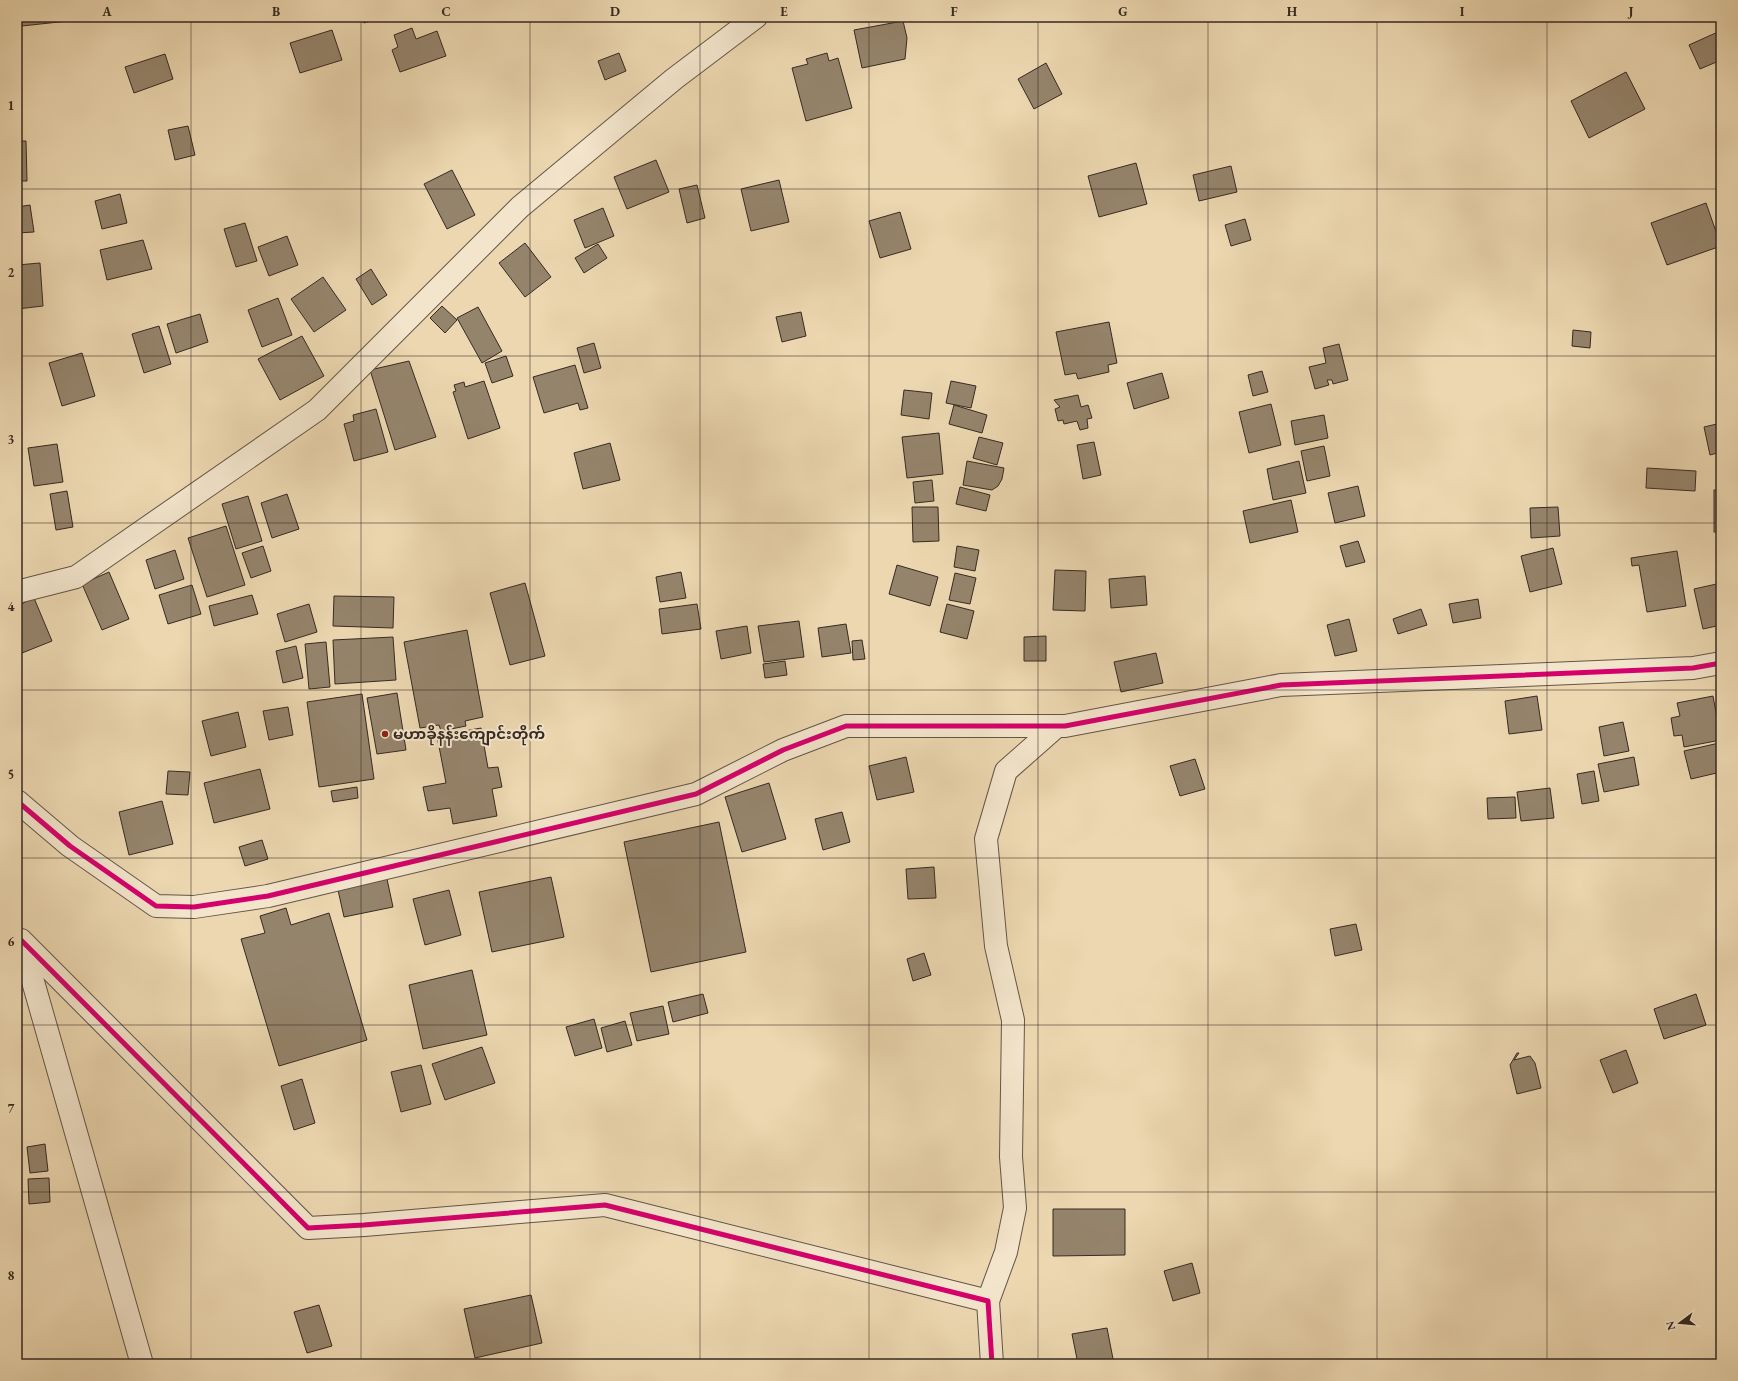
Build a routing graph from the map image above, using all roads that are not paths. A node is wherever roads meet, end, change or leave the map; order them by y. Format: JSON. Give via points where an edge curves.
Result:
{"nodes":[{"id":1,"x":756,"y":17,"type":"edge"},
{"id":2,"x":17,"y":592,"type":"edge"},
{"id":3,"x":1721,"y":663,"type":"edge"},
{"id":4,"x":1056,"y":726,"type":"junction"},
{"id":5,"x":17,"y":800,"type":"edge"},
{"id":6,"x":19,"y":937,"type":"edge"},
{"id":7,"x":988,"y":1302,"type":"junction"},
{"id":8,"x":142,"y":1364,"type":"edge"},
{"id":9,"x":992,"y":1364,"type":"edge"}],
"edges":[{"from":1,"to":2,"type":"street","via":[[674,79],[520,207],[317,410],[76,576]]},
{"from":3,"to":4,"type":"street","via":[[1693,668],[1281,685]]},
{"from":4,"to":5,"type":"street","via":[[846,726],[783,750],[696,794],[268,896],[194,907],[156,906],[70,846]]},
{"from":4,"to":7,"type":"street","via":[[1006,771],[986,839],[996,946],[1013,1020],[1010,1157],[1014,1208],[1006,1252]]},
{"from":6,"to":7,"type":"street","via":[[308,1228],[605,1205]]},
{"from":6,"to":8,"type":"street"},
{"from":7,"to":9,"type":"street"}]}
